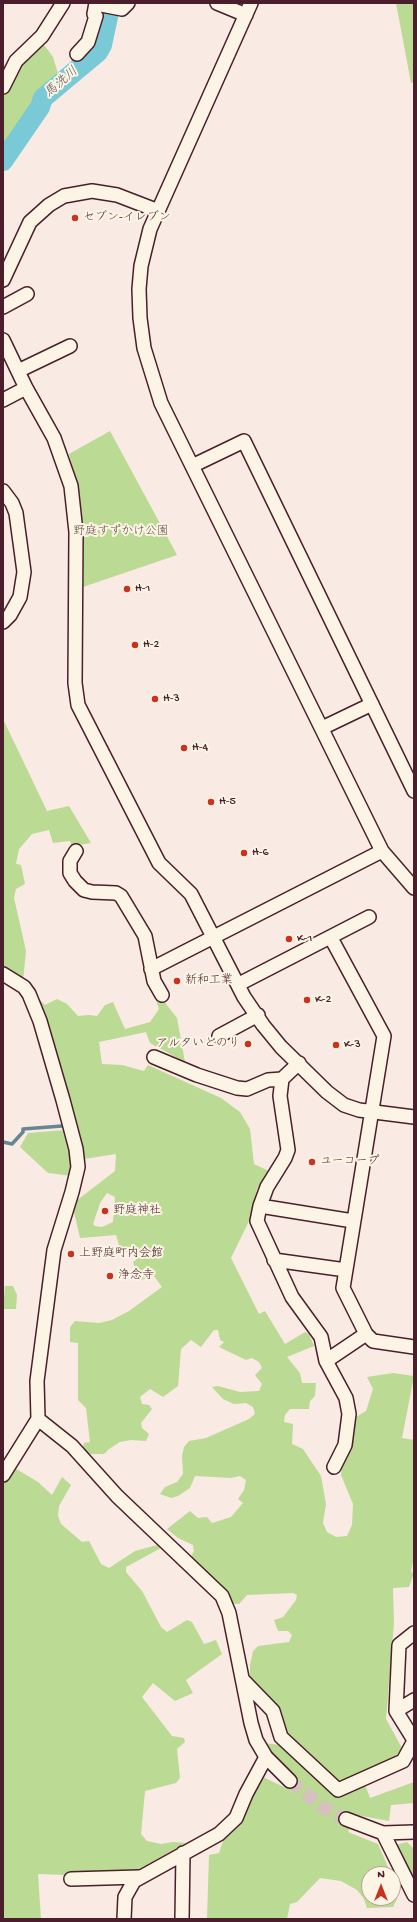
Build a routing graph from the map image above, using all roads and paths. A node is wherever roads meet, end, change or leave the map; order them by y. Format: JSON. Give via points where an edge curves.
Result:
{"nodes":[{"id":1,"x":96,"y":3,"type":"edge"},
{"id":2,"x":128,"y":3,"type":"edge"},
{"id":3,"x":217,"y":3,"type":"edge"},
{"id":4,"x":57,"y":5,"type":"edge"},
{"id":5,"x":248,"y":9,"type":"edge"},
{"id":6,"x":77,"y":54,"type":"dead end"},
{"id":7,"x":4,"y":84,"type":"edge"},
{"id":8,"x":156,"y":210,"type":"junction"},
{"id":9,"x":3,"y":280,"type":"edge"},
{"id":10,"x":27,"y":294,"type":"dead end"},
{"id":11,"x":3,"y":307,"type":"edge"},
{"id":12,"x":3,"y":340,"type":"edge"},
{"id":13,"x":70,"y":346,"type":"dead end"},
{"id":14,"x":18,"y":371,"type":"junction"},
{"id":15,"x":26,"y":388,"type":"junction"},
{"id":16,"x":3,"y":400,"type":"edge"},
{"id":17,"x":192,"y":466,"type":"junction"},
{"id":18,"x":3,"y":491,"type":"edge"},
{"id":19,"x":3,"y":622,"type":"edge"},
{"id":20,"x":372,"y":704,"type":"junction"},
{"id":21,"x":322,"y":728,"type":"junction"},
{"id":22,"x":414,"y":791,"type":"edge"},
{"id":23,"x":76,"y":851,"type":"dead end"},
{"id":24,"x":382,"y":851,"type":"junction"},
{"id":25,"x":414,"y":888,"type":"edge"},
{"id":26,"x":368,"y":916,"type":"dead end"},
{"id":27,"x":214,"y":936,"type":"junction"},
{"id":28,"x":330,"y":938,"type":"junction"},
{"id":29,"x":151,"y":969,"type":"junction"},
{"id":30,"x":3,"y":974,"type":"edge"},
{"id":31,"x":239,"y":984,"type":"junction"},
{"id":32,"x":162,"y":995,"type":"dead end"},
{"id":33,"x":258,"y":1015,"type":"junction"},
{"id":34,"x":219,"y":1036,"type":"dead end"},
{"id":35,"x":154,"y":1057,"type":"dead end"},
{"id":36,"x":299,"y":1063,"type":"junction"},
{"id":37,"x":282,"y":1079,"type":"junction"},
{"id":38,"x":371,"y":1112,"type":"junction"},
{"id":39,"x":414,"y":1117,"type":"edge"},
{"id":40,"x":260,"y":1206,"type":"junction"},
{"id":41,"x":353,"y":1221,"type":"junction"},
{"id":42,"x":274,"y":1260,"type":"junction"},
{"id":43,"x":346,"y":1270,"type":"junction"},
{"id":44,"x":366,"y":1334,"type":"junction"},
{"id":45,"x":414,"y":1347,"type":"edge"},
{"id":46,"x":326,"y":1361,"type":"junction"},
{"id":47,"x":38,"y":1419,"type":"junction"},
{"id":48,"x":334,"y":1467,"type":"dead end"},
{"id":49,"x":3,"y":1475,"type":"edge"},
{"id":50,"x":414,"y":1633,"type":"edge"},
{"id":51,"x":243,"y":1680,"type":"junction"},
{"id":52,"x":414,"y":1700,"type":"edge"},
{"id":53,"x":396,"y":1711,"type":"junction"},
{"id":54,"x":414,"y":1740,"type":"edge"},
{"id":55,"x":266,"y":1757,"type":"junction"},
{"id":56,"x":290,"y":1781,"type":"tunnel mouth"},
{"id":57,"x":346,"y":1818,"type":"tunnel mouth"},
{"id":58,"x":414,"y":1832,"type":"edge"},
{"id":59,"x":383,"y":1833,"type":"junction"},
{"id":60,"x":184,"y":1853,"type":"junction"},
{"id":61,"x":139,"y":1878,"type":"junction"},
{"id":62,"x":71,"y":1879,"type":"dead end"},
{"id":63,"x":414,"y":1895,"type":"edge"},
{"id":64,"x":124,"y":1919,"type":"edge"},
{"id":65,"x":182,"y":1919,"type":"edge"}],
"edges":[{"from":1,"to":2,"type":"street","via":[[122,9]]},
{"from":1,"to":6,"type":"street","via":[[96,16],[88,42]]},
{"from":3,"to":5,"type":"street"},
{"from":4,"to":7,"type":"street","via":[[42,36],[16,61]]},
{"from":5,"to":8,"type":"street"},
{"from":8,"to":9,"type":"street","via":[[117,195],[92,191],[64,196],[30,222]]},
{"from":8,"to":17,"type":"street","via":[[141,266],[141,332],[151,376],[161,403]]},
{"from":10,"to":11,"type":"street"},
{"from":12,"to":14,"type":"street"},
{"from":13,"to":14,"type":"street"},
{"from":14,"to":15,"type":"street"},
{"from":15,"to":16,"type":"street"},
{"from":15,"to":27,"type":"street","via":[[56,443],[71,486],[76,532],[75,683],[78,705],[160,863],[191,894]]},
{"from":17,"to":20,"type":"street","via":[[244,441]]},
{"from":17,"to":21,"type":"street"},
{"from":18,"to":19,"type":"street","via":[[16,513],[24,572],[20,597]]},
{"from":20,"to":21,"type":"street"},
{"from":20,"to":22,"type":"street"},
{"from":21,"to":24,"type":"street"},
{"from":23,"to":29,"type":"street","via":[[70,861],[70,873],[75,881],[84,890],[116,893],[121,896],[145,936]]},
{"from":24,"to":25,"type":"street"},
{"from":24,"to":27,"type":"street"},
{"from":26,"to":28,"type":"street"},
{"from":27,"to":29,"type":"street"},
{"from":27,"to":31,"type":"street"},
{"from":28,"to":31,"type":"street"},
{"from":28,"to":38,"type":"street","via":[[384,1036]]},
{"from":29,"to":32,"type":"street"},
{"from":30,"to":47,"type":"street","via":[[24,986],[32,1001],[63,1100],[78,1167],[54,1250],[37,1381]]},
{"from":31,"to":33,"type":"street","via":[[244,996]]},
{"from":33,"to":34,"type":"street"},
{"from":33,"to":36,"type":"street","via":[[277,1042]]},
{"from":35,"to":37,"type":"street","via":[[237,1088],[247,1089],[268,1080]]},
{"from":36,"to":37,"type":"street"},
{"from":36,"to":38,"type":"street","via":[[327,1092],[344,1104]]},
{"from":37,"to":40,"type":"street","via":[[280,1096],[288,1150],[267,1187]]},
{"from":38,"to":39,"type":"street"},
{"from":38,"to":41,"type":"street"},
{"from":40,"to":41,"type":"street"},
{"from":40,"to":42,"type":"street","via":[[257,1221]]},
{"from":41,"to":43,"type":"street"},
{"from":42,"to":43,"type":"street"},
{"from":42,"to":46,"type":"street","via":[[292,1297],[321,1337]]},
{"from":43,"to":44,"type":"street","via":[[344,1288]]},
{"from":44,"to":45,"type":"street","via":[[373,1341]]},
{"from":44,"to":46,"type":"street"},
{"from":46,"to":48,"type":"street","via":[[346,1398],[349,1414],[345,1444]]},
{"from":47,"to":49,"type":"street"},
{"from":47,"to":51,"type":"street","via":[[72,1446],[117,1496],[222,1596],[229,1613]]},
{"from":50,"to":53,"type":"street","via":[[399,1645]]},
{"from":51,"to":54,"type":"street","via":[[273,1711],[282,1737],[338,1790],[403,1761]]},
{"from":51,"to":55,"type":"street","via":[[250,1723]]},
{"from":52,"to":53,"type":"street"},
{"from":53,"to":54,"type":"street"},
{"from":55,"to":56,"type":"street"},
{"from":55,"to":60,"type":"street","via":[[236,1818],[219,1834]]},
{"from":57,"to":59,"type":"street"},
{"from":58,"to":59,"type":"street"},
{"from":59,"to":63,"type":"street"},
{"from":60,"to":61,"type":"street"},
{"from":60,"to":65,"type":"street"},
{"from":61,"to":62,"type":"street"},
{"from":61,"to":64,"type":"street","via":[[134,1881],[125,1897]]}]}
